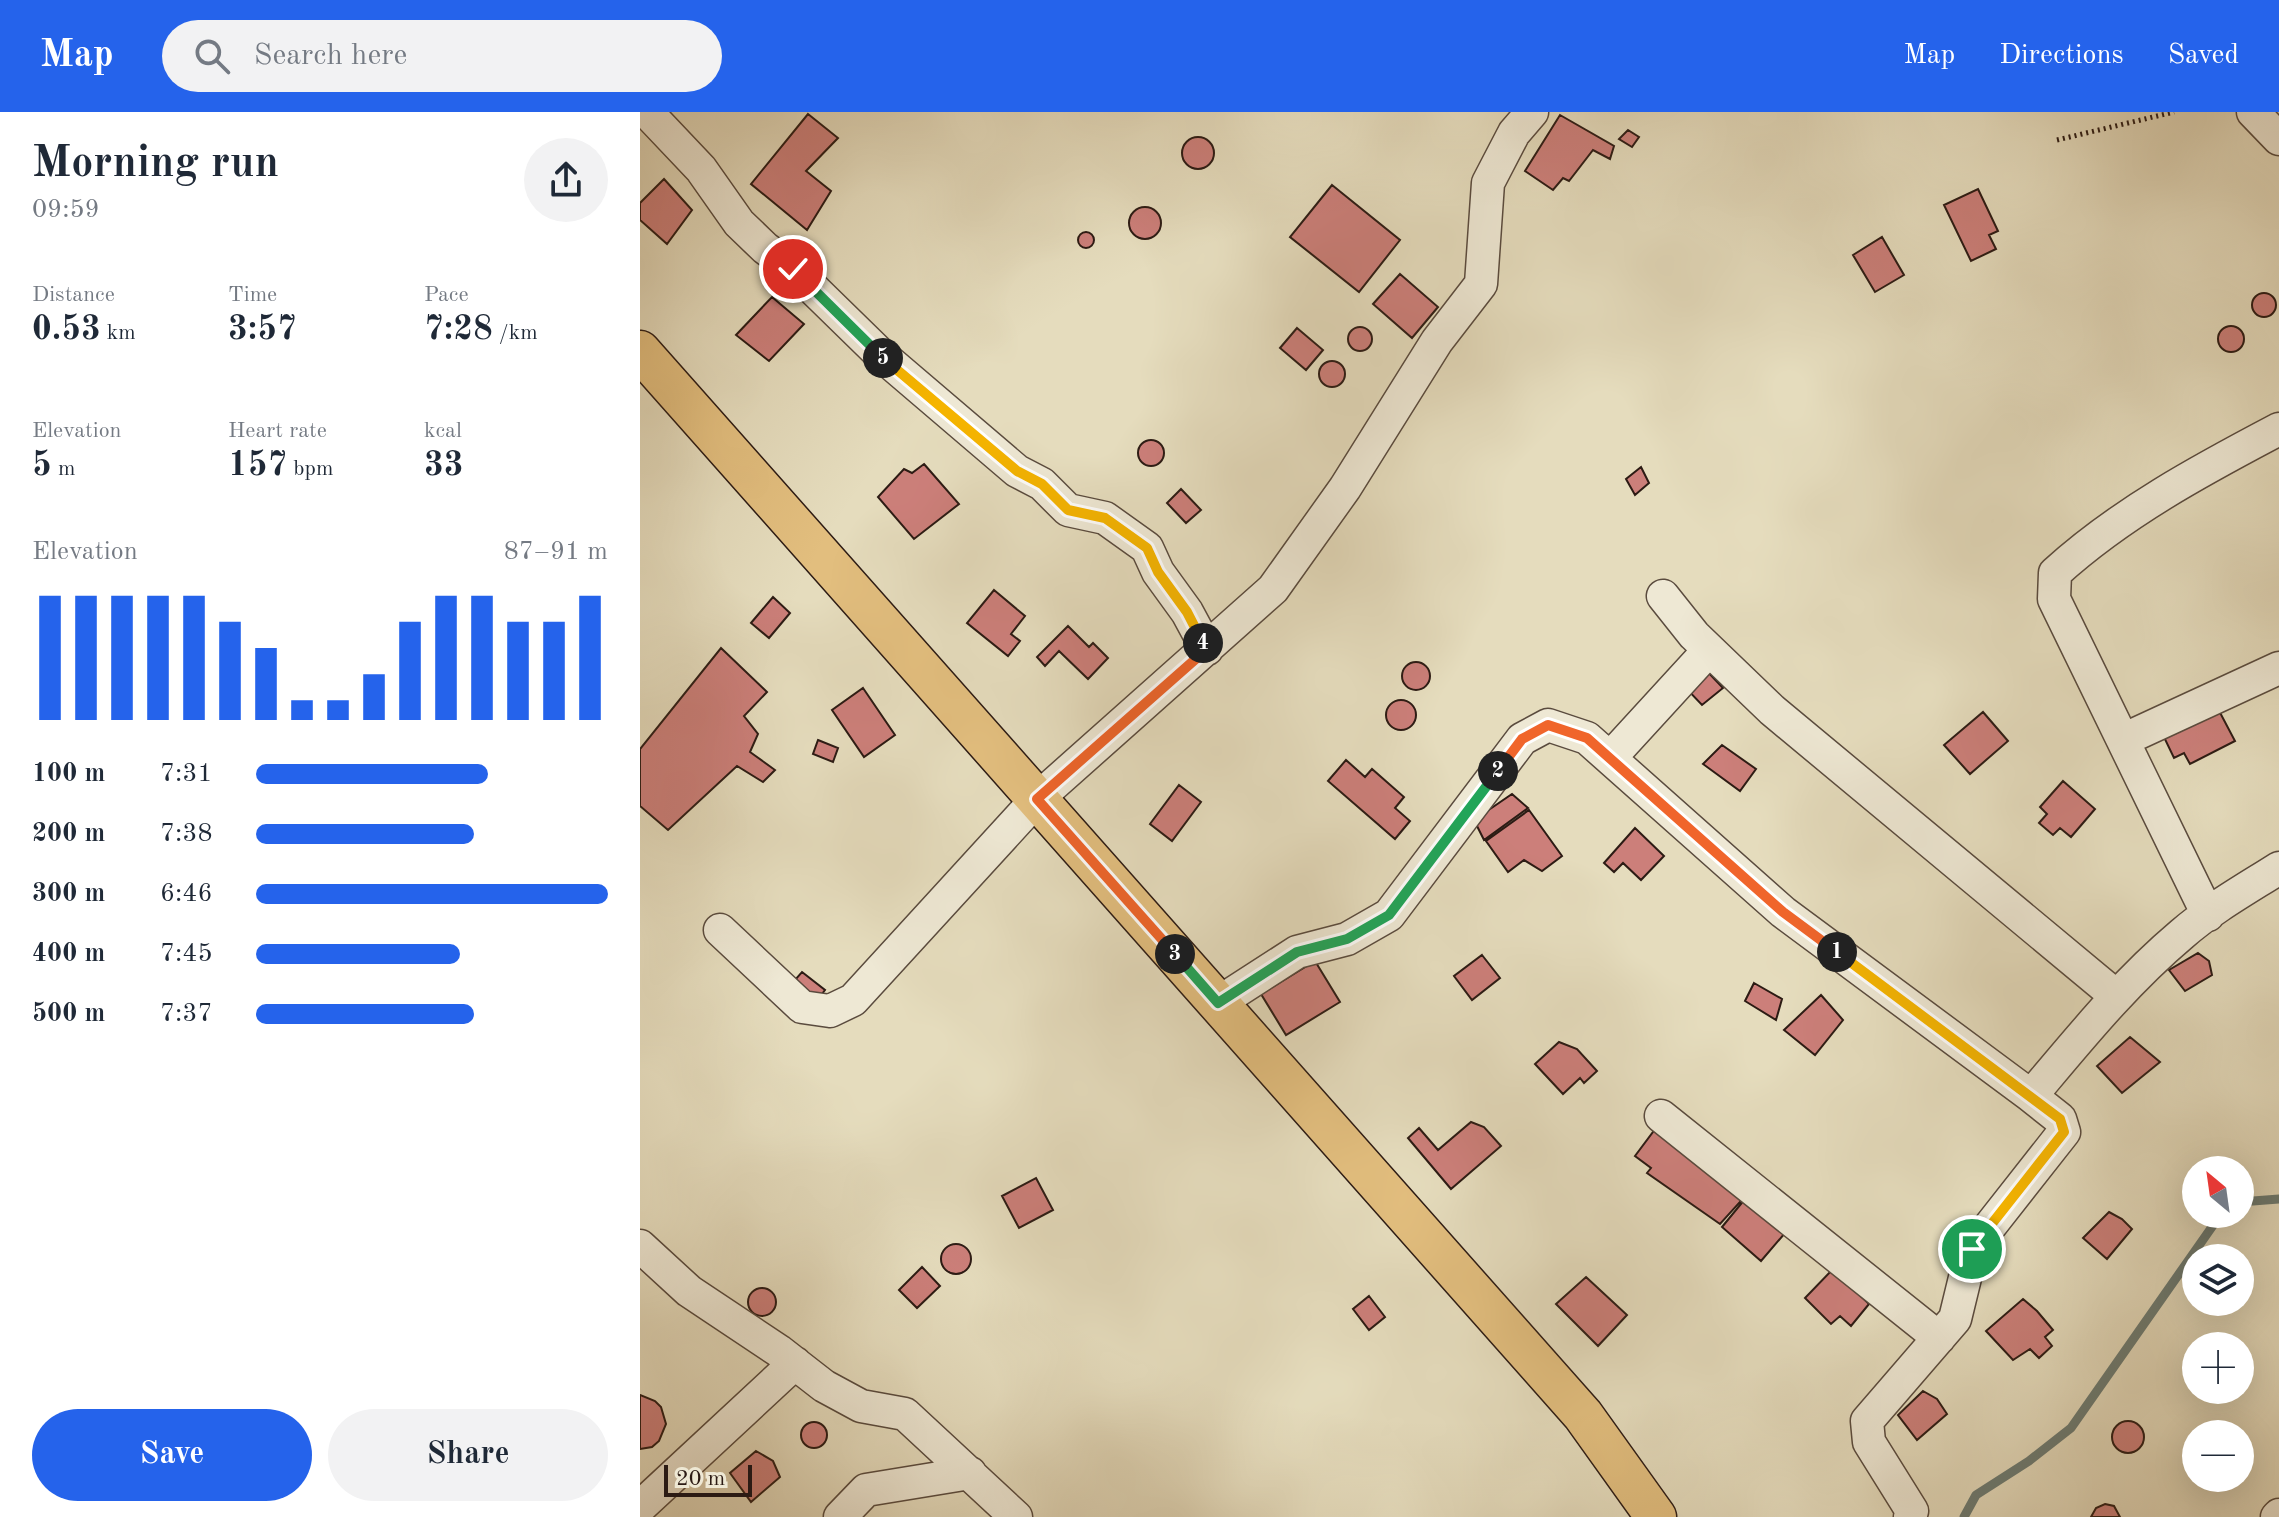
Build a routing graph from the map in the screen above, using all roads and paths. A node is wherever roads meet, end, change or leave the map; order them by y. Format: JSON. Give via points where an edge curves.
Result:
{"nodes":[{"id":1,"x":647,"y":112,"type":"edge"},
{"id":2,"x":2174,"y":112,"type":"edge"},
{"id":3,"x":2253,"y":112,"type":"edge"},
{"id":4,"x":1519,"y":119,"type":"edge"},
{"id":5,"x":2279,"y":139,"type":"edge"},
{"id":6,"x":2057,"y":140,"type":"dead end"},
{"id":7,"x":640,"y":351,"type":"edge"},
{"id":8,"x":2279,"y":429,"type":"edge"},
{"id":9,"x":1663,"y":596,"type":"dead end"},
{"id":10,"x":1207,"y":649,"type":"junction"},
{"id":11,"x":1709,"y":650,"type":"junction"},
{"id":12,"x":2279,"y":668,"type":"edge"},
{"id":13,"x":2123,"y":740,"type":"junction"},
{"id":14,"x":1610,"y":758,"type":"junction"},
{"id":15,"x":1037,"y":799,"type":"junction"},
{"id":16,"x":2279,"y":868,"type":"edge"},
{"id":17,"x":2208,"y":915,"type":"junction"},
{"id":18,"x":720,"y":930,"type":"dead end"},
{"id":19,"x":2116,"y":996,"type":"junction"},
{"id":20,"x":1218,"y":1003,"type":"junction"},
{"id":21,"x":2031,"y":1096,"type":"junction"},
{"id":22,"x":1661,"y":1116,"type":"dead end"},
{"id":23,"x":640,"y":1246,"type":"edge"},
{"id":24,"x":1939,"y":1338,"type":"junction"},
{"id":25,"x":795,"y":1363,"type":"junction"},
{"id":26,"x":970,"y":1473,"type":"junction"},
{"id":27,"x":640,"y":1507,"type":"edge"},
{"id":28,"x":1652,"y":1515,"type":"edge"},
{"id":29,"x":840,"y":1517,"type":"edge"},
{"id":30,"x":1016,"y":1517,"type":"edge"},
{"id":31,"x":1910,"y":1517,"type":"edge"}],
"edges":[{"from":1,"to":10,"type":"street","via":[[701,169],[739,223],[880,354],[1068,510],[1105,518],[1147,548]]},
{"from":2,"to":6,"type":"path"},
{"from":3,"to":5,"type":"street"},
{"from":4,"to":10,"type":"street","via":[[1488,183],[1481,284],[1437,341],[1345,488],[1273,589]]},
{"from":7,"to":15,"type":"main road"},
{"from":8,"to":13,"type":"street","via":[[2196,473],[2082,548],[2055,573],[2054,599]]},
{"from":9,"to":11,"type":"street"},
{"from":10,"to":15,"type":"street"},
{"from":11,"to":14,"type":"street"},
{"from":11,"to":19,"type":"street","via":[[1772,710]]},
{"from":12,"to":13,"type":"street"},
{"from":13,"to":17,"type":"street"},
{"from":14,"to":20,"type":"street","via":[[1587,738],[1548,725],[1522,739],[1389,915],[1347,939],[1297,952]]},
{"from":14,"to":21,"type":"street","via":[[1783,912]]},
{"from":15,"to":18,"type":"street","via":[[853,1000],[830,1011],[802,1007]]},
{"from":15,"to":20,"type":"main road"},
{"from":16,"to":17,"type":"street"},
{"from":17,"to":19,"type":"street"},
{"from":19,"to":21,"type":"street"},
{"from":20,"to":28,"type":"main road","via":[[1583,1415]]},
{"from":21,"to":24,"type":"street","via":[[2060,1119],[2064,1132],[1972,1249],[1955,1319]]},
{"from":22,"to":24,"type":"street"},
{"from":23,"to":25,"type":"street","via":[[689,1291]]},
{"from":24,"to":31,"type":"street","via":[[1867,1421],[1869,1442],[1912,1511]]},
{"from":25,"to":26,"type":"street","via":[[861,1406],[905,1414]]},
{"from":25,"to":27,"type":"street"},
{"from":26,"to":29,"type":"street","via":[[866,1490]]},
{"from":26,"to":30,"type":"street"}]}
